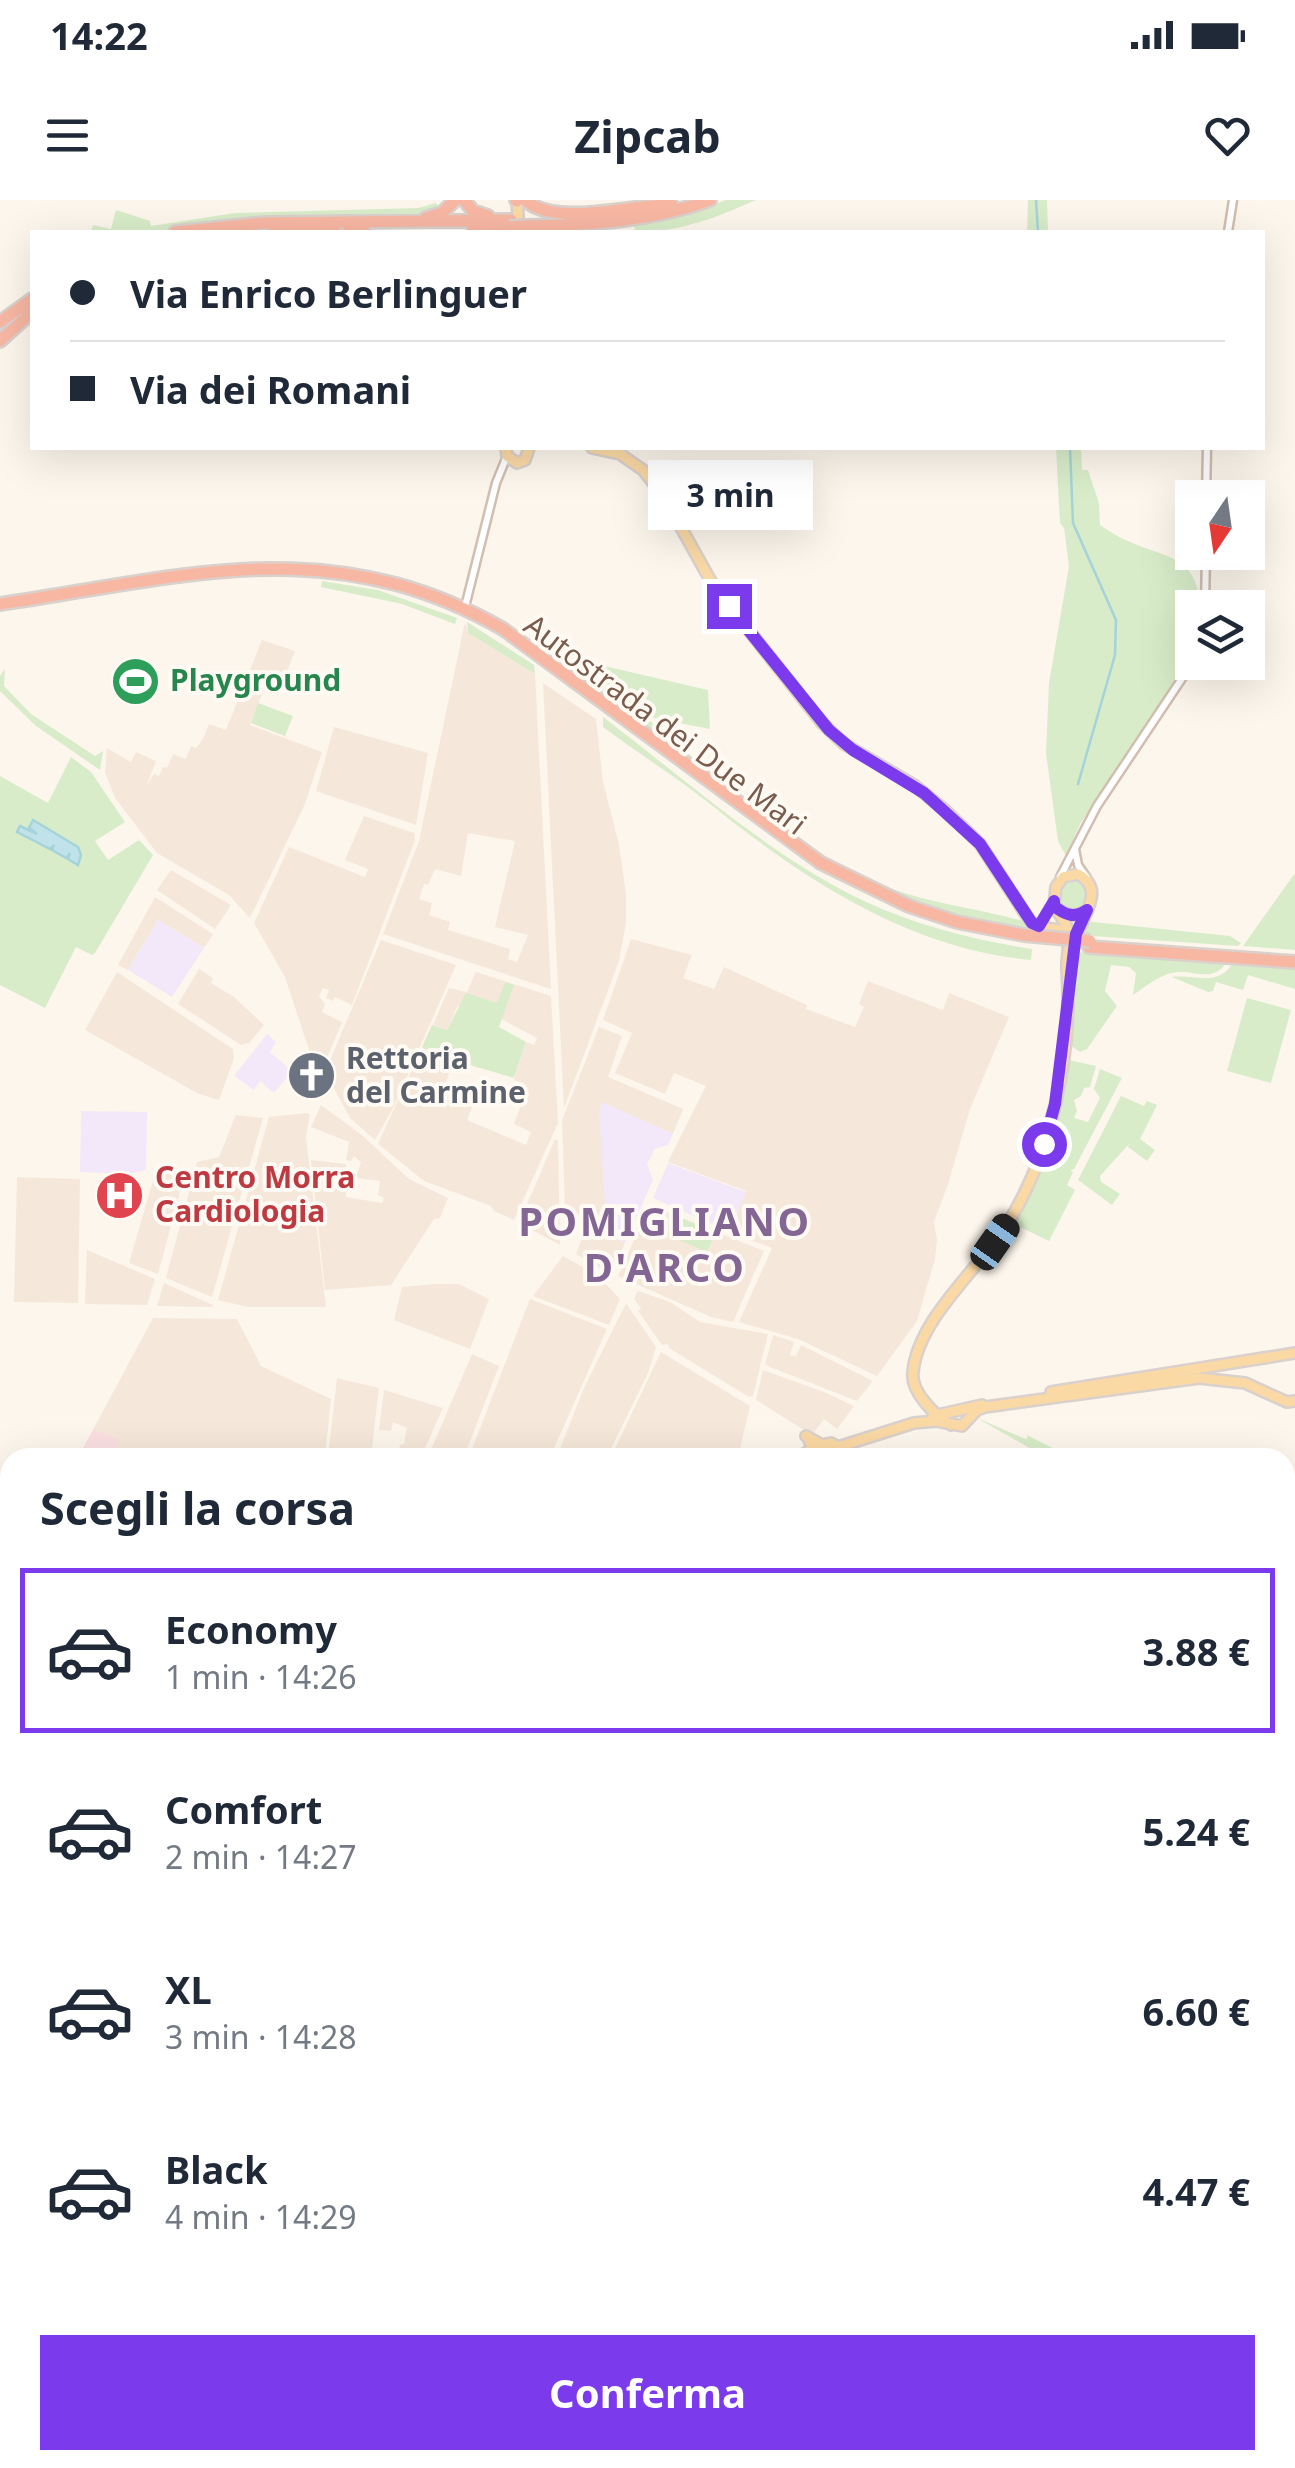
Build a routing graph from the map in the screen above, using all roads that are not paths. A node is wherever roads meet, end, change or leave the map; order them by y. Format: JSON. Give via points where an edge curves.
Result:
{"nodes":[{"id":1,"x":464,"y":200,"type":"edge"},
{"id":2,"x":516,"y":200,"type":"edge"},
{"id":3,"x":525,"y":200,"type":"edge"},
{"id":4,"x":710,"y":200,"type":"edge"},
{"id":5,"x":1233,"y":200,"type":"edge"},
{"id":6,"x":682,"y":205,"type":"edge"},
{"id":7,"x":628,"y":216,"type":"junction"},
{"id":8,"x":454,"y":218,"type":"edge"},
{"id":9,"x":519,"y":226,"type":"edge"},
{"id":10,"x":369,"y":228,"type":"edge"},
{"id":11,"x":192,"y":230,"type":"edge"},
{"id":12,"x":349,"y":230,"type":"joint"},
{"id":13,"x":547,"y":230,"type":"edge"},
{"id":14,"x":603,"y":230,"type":"edge"},
{"id":15,"x":1228,"y":230,"type":"edge"},
{"id":16,"x":30,"y":306,"type":"edge"},
{"id":17,"x":0,"y":322,"type":"edge"},
{"id":18,"x":0,"y":332,"type":"edge"},
{"id":19,"x":0,"y":341,"type":"edge"},
{"id":20,"x":529,"y":450,"type":"edge"},
{"id":21,"x":601,"y":450,"type":"edge"},
{"id":22,"x":1206,"y":450,"type":"edge"},
{"id":23,"x":509,"y":455,"type":"edge"},
{"id":24,"x":1206,"y":480,"type":"edge"},
{"id":25,"x":466,"y":603,"type":"dead end"},
{"id":26,"x":0,"y":608,"type":"edge"},
{"id":27,"x":1182,"y":680,"type":"edge"},
{"id":28,"x":1076,"y":842,"type":"junction"},
{"id":29,"x":1088,"y":880,"type":"junction"},
{"id":30,"x":1059,"y":882,"type":"junction"},
{"id":31,"x":1054,"y":904,"type":"junction"},
{"id":32,"x":1087,"y":910,"type":"junction"},
{"id":33,"x":1039,"y":926,"type":"junction"},
{"id":34,"x":1069,"y":935,"type":"junction"},
{"id":35,"x":1295,"y":958,"type":"edge"},
{"id":36,"x":1068,"y":980,"type":"junction"},
{"id":37,"x":1295,"y":1354,"type":"edge"},
{"id":38,"x":1245,"y":1362,"type":"junction"},
{"id":39,"x":915,"y":1364,"type":"junction"},
{"id":40,"x":1245,"y":1383,"type":"junction"},
{"id":41,"x":1295,"y":1402,"type":"edge"},
{"id":42,"x":964,"y":1409,"type":"junction"},
{"id":43,"x":932,"y":1416,"type":"junction"},
{"id":44,"x":914,"y":1423,"type":"junction"},
{"id":45,"x":953,"y":1425,"type":"junction"},
{"id":46,"x":838,"y":1447,"type":"joint"},
{"id":47,"x":812,"y":1448,"type":"edge"}],
"edges":[{"from":1,"to":9,"type":"highway","via":[[480,214]]},
{"from":2,"to":9,"type":"main road"},
{"from":3,"to":7,"type":"highway","via":[[542,210]]},
{"from":4,"to":6,"type":"highway"},
{"from":5,"to":15,"type":"street"},
{"from":6,"to":7,"type":"highway"},
{"from":7,"to":9,"type":"highway"},
{"from":7,"to":14,"type":"highway"},
{"from":8,"to":9,"type":"highway"},
{"from":8,"to":10,"type":"highway"},
{"from":8,"to":12,"type":"highway"},
{"from":9,"to":13,"type":"highway"},
{"from":10,"to":11,"type":"highway"},
{"from":10,"to":12,"type":"highway"},
{"from":16,"to":17,"type":"highway"},
{"from":16,"to":18,"type":"highway"},
{"from":16,"to":19,"type":"highway"},
{"from":20,"to":23,"type":"main road","via":[[525,460]]},
{"from":21,"to":33,"type":"main road","via":[[634,462],[664,497],[717,590],[822,723],[946,811],[980,844]]},
{"from":22,"to":24,"type":"street"},
{"from":23,"to":25,"type":"street"},
{"from":26,"to":35,"type":"highway","name":"Autostrada dei Due Mari","bridge":true,"via":[[259,567],[336,570],[410,586],[503,629],[800,850],[909,906],[958,922],[1090,944]]},
{"from":27,"to":28,"type":"street"},
{"from":28,"to":29,"type":"street","via":[[1078,865]]},
{"from":28,"to":30,"type":"street"},
{"from":29,"to":30,"type":"main road","via":[[1072,873]]},
{"from":29,"to":32,"type":"main road"},
{"from":30,"to":31,"type":"main road"},
{"from":31,"to":32,"type":"main road","via":[[1074,916]]},
{"from":31,"to":33,"type":"main road"},
{"from":31,"to":34,"type":"main road"},
{"from":32,"to":36,"type":"main road"},
{"from":33,"to":34,"type":"main road"},
{"from":34,"to":36,"type":"main road"},
{"from":36,"to":39,"type":"main road","via":[[1055,1104],[1037,1165],[1008,1223],[928,1330]]},
{"from":37,"to":38,"type":"main road"},
{"from":38,"to":40,"type":"main road"},
{"from":38,"to":42,"type":"main road"},
{"from":39,"to":42,"type":"main road","via":[[925,1396]]},
{"from":39,"to":43,"type":"main road","via":[[912,1376]]},
{"from":40,"to":41,"type":"main road"},
{"from":40,"to":45,"type":"main road","via":[[1199,1378],[992,1406]]},
{"from":42,"to":43,"type":"main road"},
{"from":42,"to":45,"type":"main road","via":[[950,1418]]},
{"from":43,"to":44,"type":"main road"},
{"from":43,"to":45,"type":"main road"},
{"from":44,"to":45,"type":"main road"},
{"from":44,"to":46,"type":"main road"},
{"from":46,"to":47,"type":"main road","via":[[806,1436]]}]}
